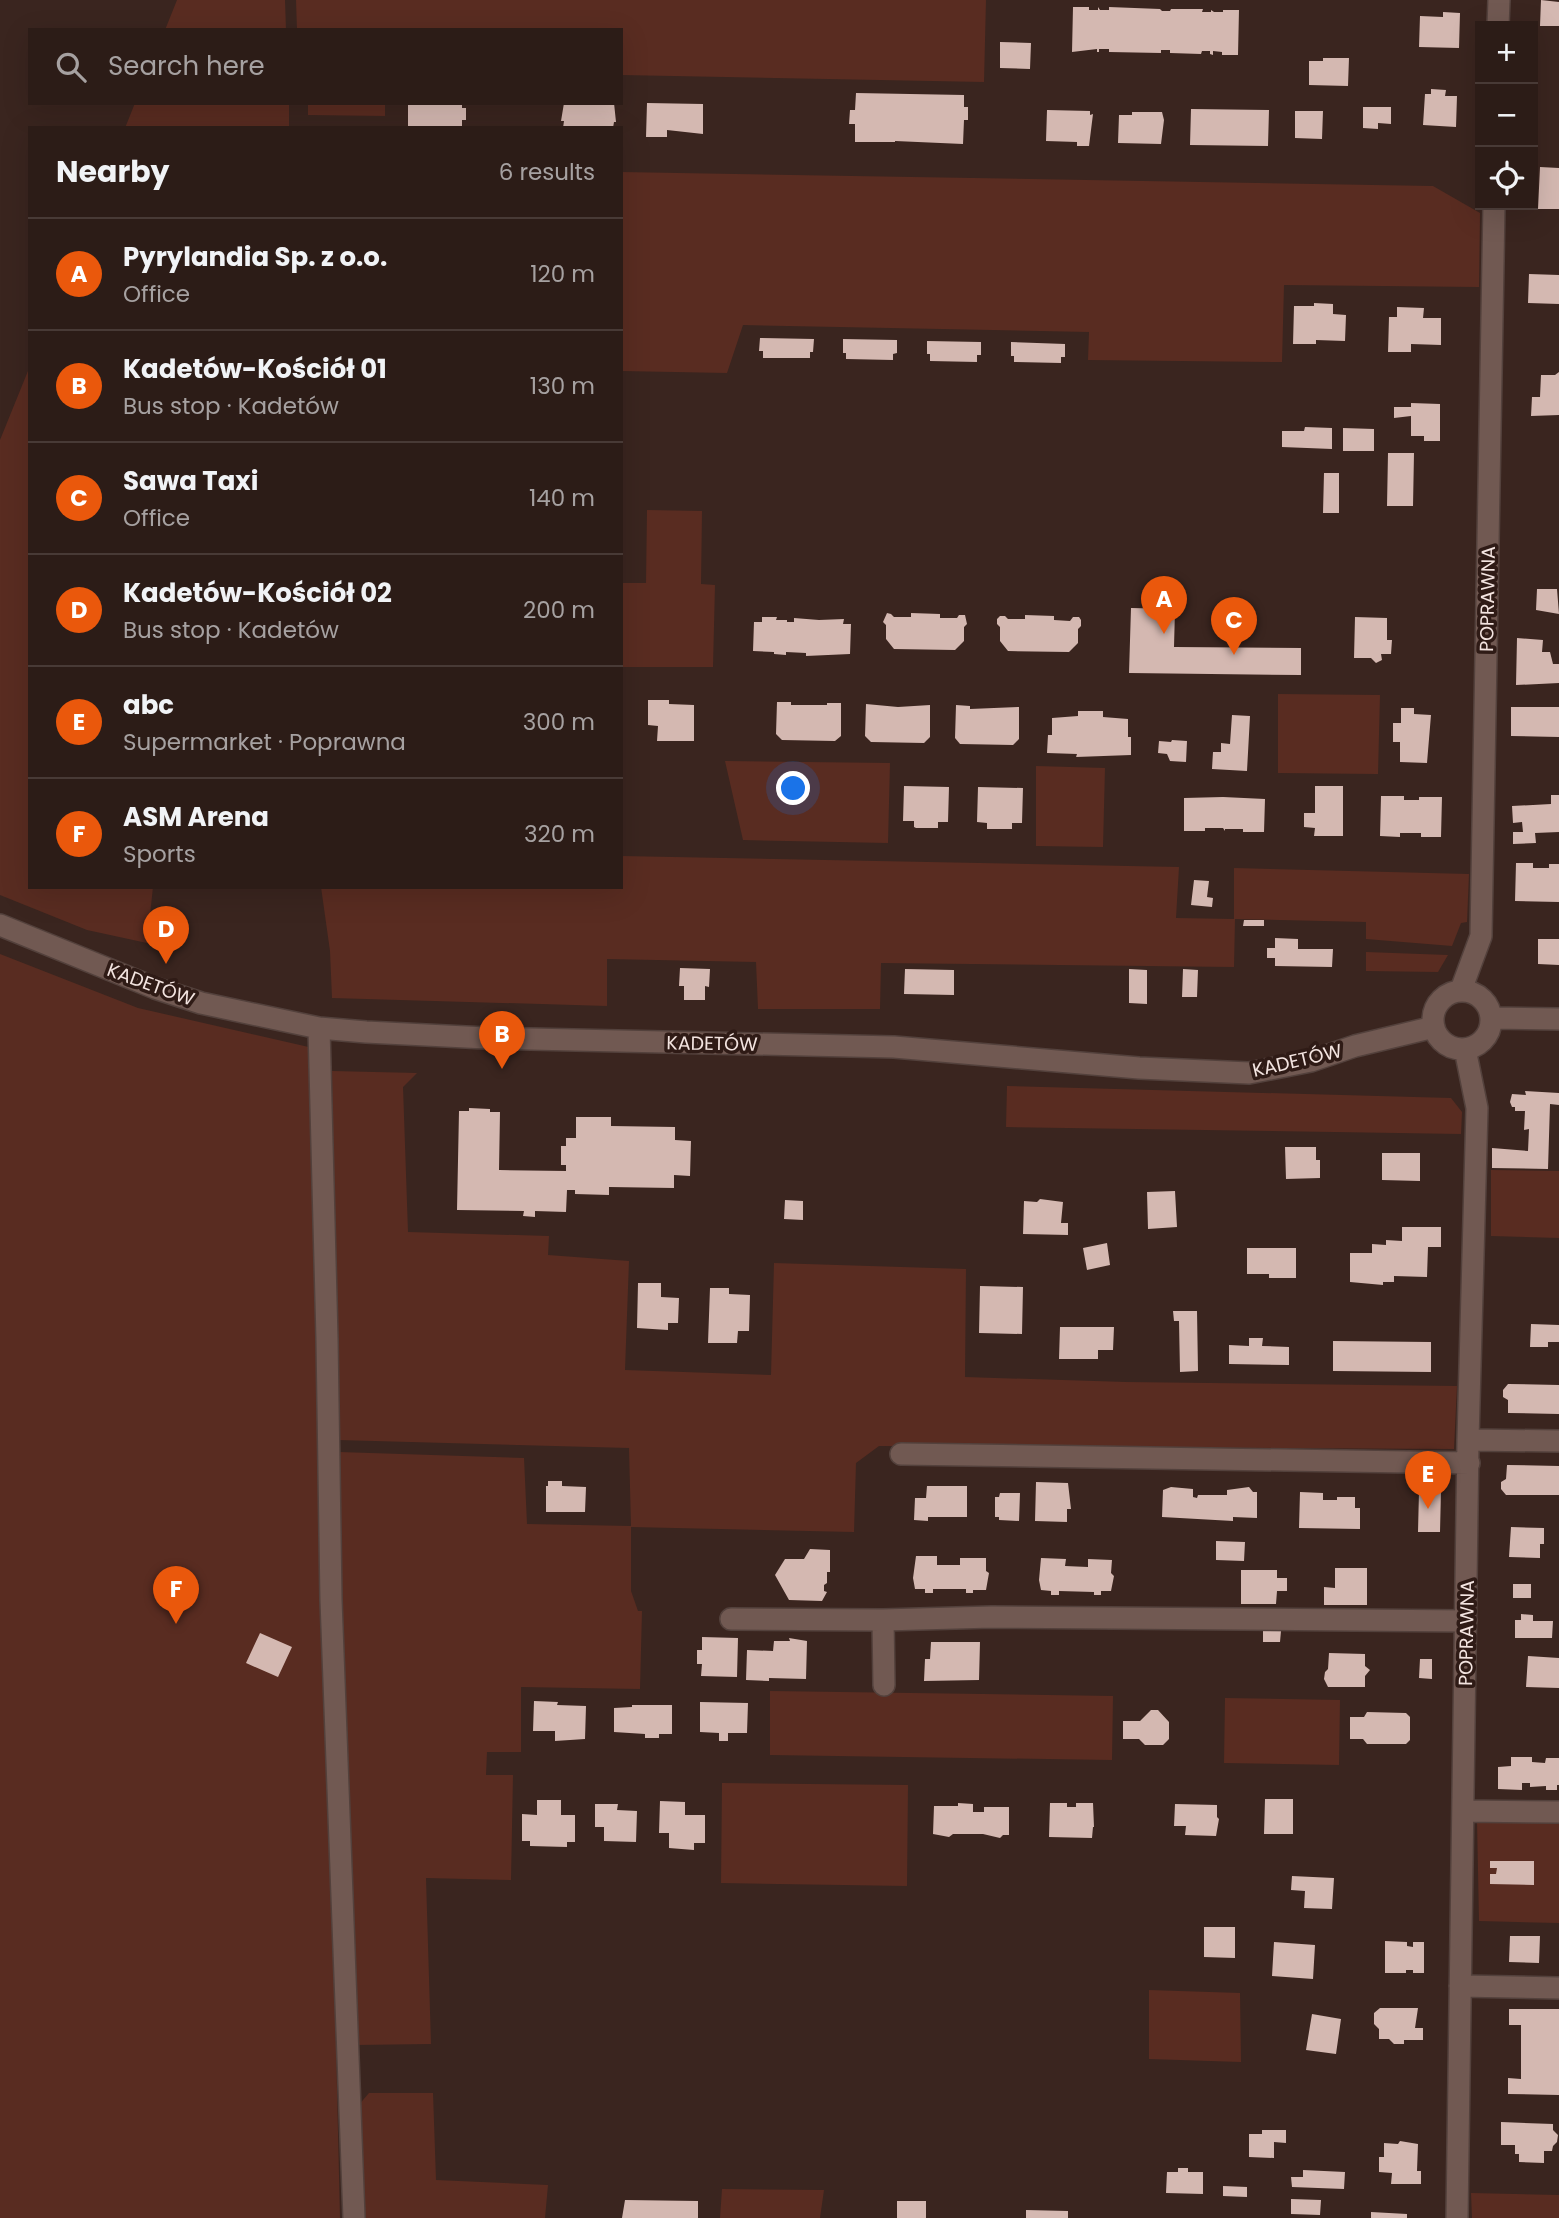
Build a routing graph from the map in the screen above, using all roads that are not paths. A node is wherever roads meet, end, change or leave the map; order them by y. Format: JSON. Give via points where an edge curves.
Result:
{"nodes":[{"id":1,"x":1499,"y":0,"type":"edge"},
{"id":2,"x":1498,"y":21,"type":"edge"},
{"id":3,"x":1494,"y":210,"type":"edge"},
{"id":4,"x":0,"y":925,"type":"edge"},
{"id":5,"x":1461,"y":990,"type":"junction"},
{"id":6,"x":1492,"y":1018,"type":"junction"},
{"id":7,"x":1559,"y":1019,"type":"edge"},
{"id":8,"x":1434,"y":1027,"type":"junction"},
{"id":9,"x":319,"y":1028,"type":"junction"},
{"id":10,"x":1465,"y":1049,"type":"junction"},
{"id":11,"x":1468,"y":1440,"type":"junction"},
{"id":12,"x":1559,"y":1441,"type":"edge"},
{"id":13,"x":901,"y":1454,"type":"dead end"},
{"id":14,"x":1468,"y":1463,"type":"junction"},
{"id":15,"x":731,"y":1619,"type":"dead end"},
{"id":16,"x":883,"y":1620,"type":"junction"},
{"id":17,"x":1466,"y":1621,"type":"junction"},
{"id":18,"x":884,"y":1685,"type":"dead end"},
{"id":19,"x":1463,"y":1811,"type":"junction"},
{"id":20,"x":1559,"y":1812,"type":"edge"},
{"id":21,"x":1460,"y":1986,"type":"junction"},
{"id":22,"x":1559,"y":1988,"type":"edge"},
{"id":23,"x":355,"y":2218,"type":"edge"},
{"id":24,"x":1457,"y":2218,"type":"edge"}],
"edges":[{"from":1,"to":2,"type":"street"},
{"from":3,"to":5,"type":"street","name":"POPRAWNA","via":[[1480,936]]},
{"from":4,"to":9,"type":"street","name":"KADETÓW","via":[[155,988]]},
{"from":5,"to":6,"type":"street","via":[[1482,998]]},
{"from":5,"to":8,"type":"street","via":[[1451,992],[1436,1006]]},
{"from":6,"to":7,"type":"street"},
{"from":6,"to":10,"type":"street","via":[[1482,1042]]},
{"from":8,"to":9,"type":"street","name":"KADETÓW","via":[[1249,1073],[894,1047],[486,1038]]},
{"from":8,"to":10,"type":"street","via":[[1449,1046]]},
{"from":9,"to":23,"type":"street","via":[[331,1600]]},
{"from":10,"to":11,"type":"street","name":"POPRAWNA","via":[[1477,1108]]},
{"from":11,"to":12,"type":"street"},
{"from":11,"to":14,"type":"street","name":"POPRAWNA"},
{"from":13,"to":14,"type":"street"},
{"from":14,"to":17,"type":"street","name":"POPRAWNA"},
{"from":15,"to":16,"type":"street"},
{"from":16,"to":17,"type":"street"},
{"from":16,"to":18,"type":"street"},
{"from":17,"to":19,"type":"street","name":"POPRAWNA"},
{"from":19,"to":20,"type":"street"},
{"from":19,"to":21,"type":"street","name":"POPRAWNA"},
{"from":21,"to":22,"type":"street"},
{"from":21,"to":24,"type":"street","name":"POPRAWNA"}]}
